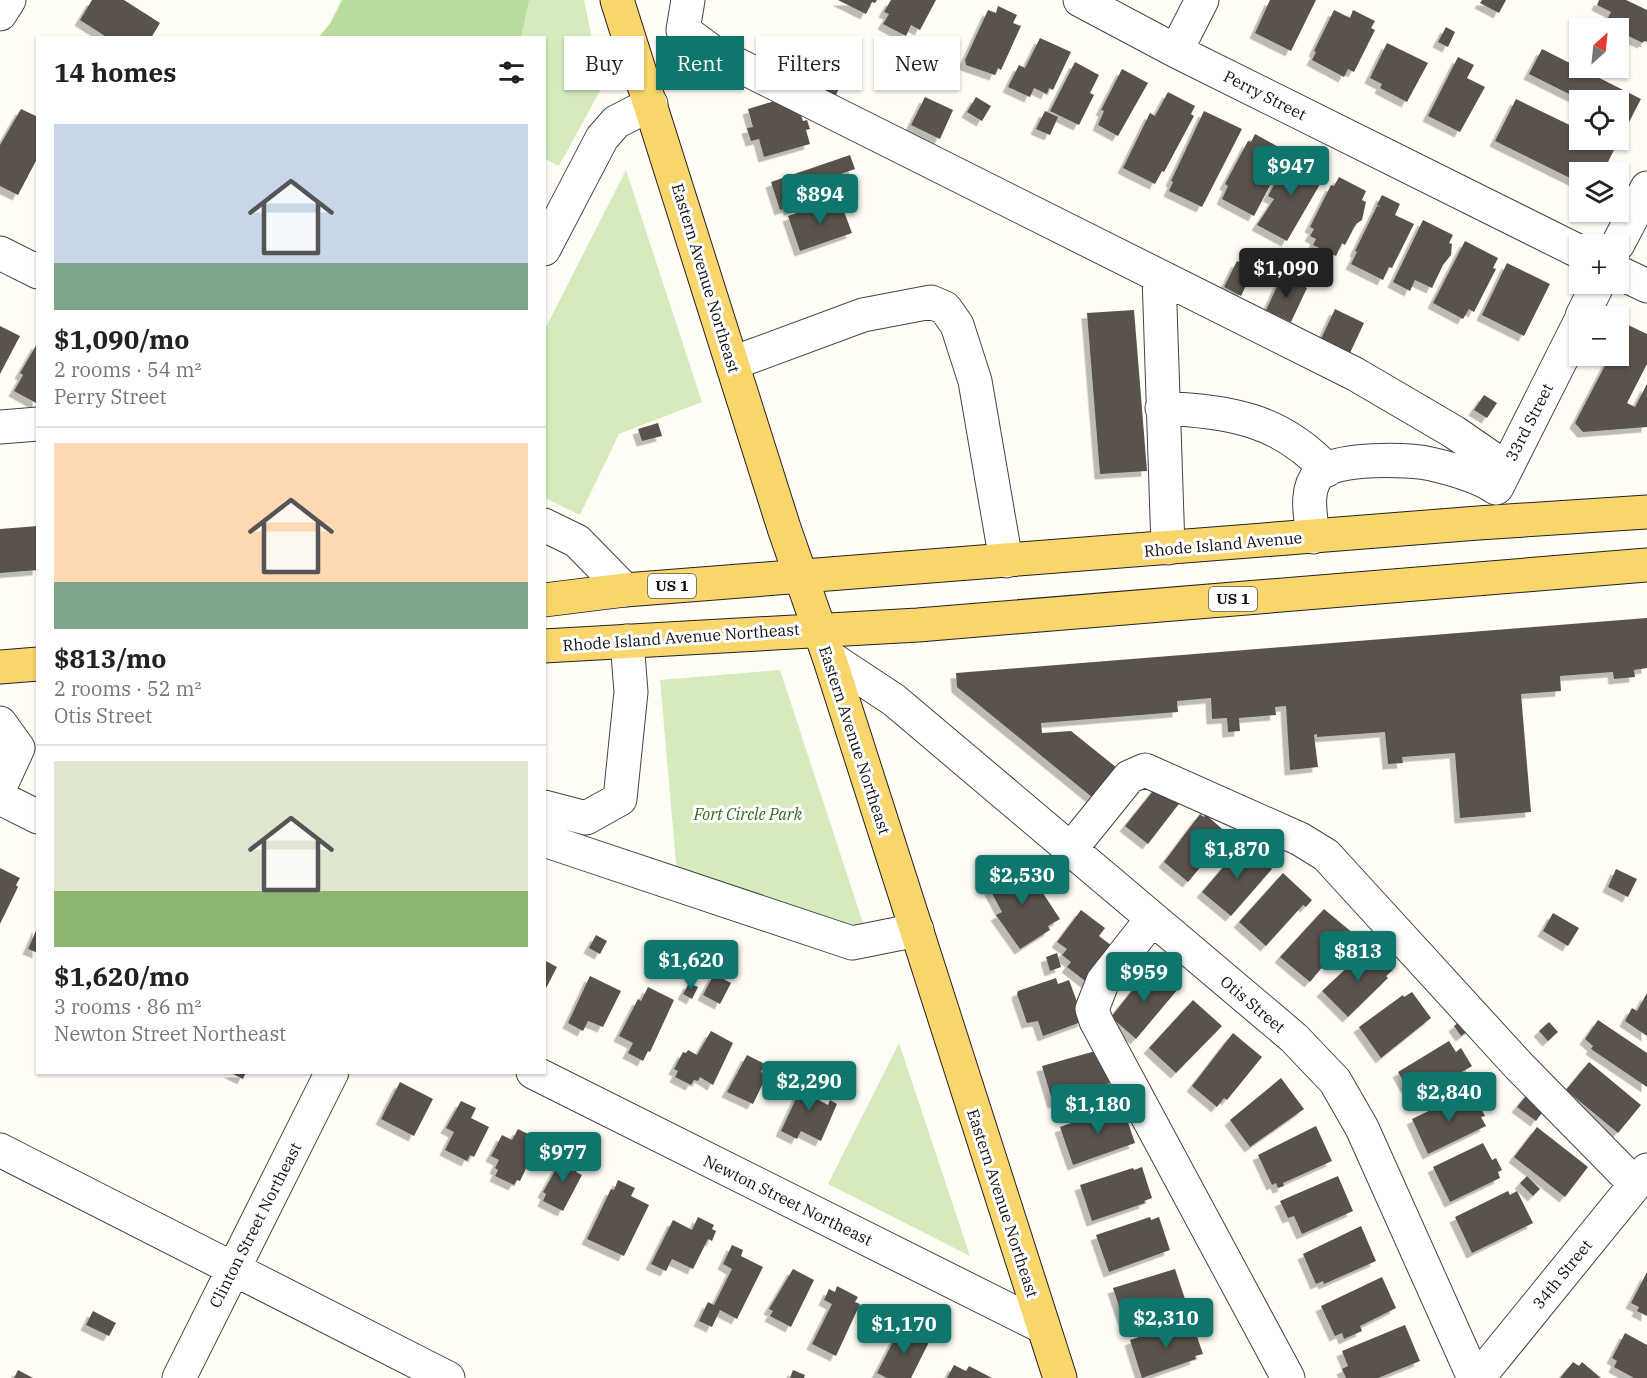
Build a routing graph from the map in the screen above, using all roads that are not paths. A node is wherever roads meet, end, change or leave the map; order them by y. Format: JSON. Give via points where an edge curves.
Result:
{"nodes":[{"id":1,"x":9,"y":0,"type":"edge"},
{"id":2,"x":617,"y":0,"type":"edge"},
{"id":3,"x":687,"y":0,"type":"edge"},
{"id":4,"x":1080,"y":0,"type":"edge"},
{"id":5,"x":1202,"y":0,"type":"edge"},
{"id":6,"x":0,"y":14,"type":"edge"},
{"id":7,"x":1176,"y":51,"type":"junction"},
{"id":8,"x":651,"y":104,"type":"junction"},
{"id":9,"x":1647,"y":188,"type":"edge"},
{"id":10,"x":1623,"y":234,"type":"edge"},
{"id":11,"x":546,"y":245,"type":"edge"},
{"id":12,"x":1569,"y":247,"type":"edge"},
{"id":13,"x":0,"y":254,"type":"edge"},
{"id":14,"x":36,"y":271,"type":"edge"},
{"id":15,"x":1159,"y":276,"type":"junction"},
{"id":16,"x":1629,"y":277,"type":"edge"},
{"id":17,"x":1647,"y":286,"type":"edge"},
{"id":18,"x":1569,"y":344,"type":"edge"},
{"id":19,"x":733,"y":363,"type":"junction"},
{"id":20,"x":1162,"y":408,"type":"junction"},
{"id":21,"x":36,"y":424,"type":"edge"},
{"id":22,"x":0,"y":427,"type":"edge"},
{"id":23,"x":1328,"y":470,"type":"junction"},
{"id":24,"x":1501,"y":478,"type":"junction"},
{"id":25,"x":1647,"y":512,"type":"edge"},
{"id":26,"x":1478,"y":523,"type":"junction"},
{"id":27,"x":546,"y":526,"type":"edge"},
{"id":28,"x":1313,"y":537,"type":"junction"},
{"id":29,"x":1168,"y":548,"type":"junction"},
{"id":30,"x":1006,"y":561,"type":"junction"},
{"id":31,"x":1647,"y":565,"type":"edge"},
{"id":32,"x":800,"y":577,"type":"junction"},
{"id":33,"x":625,"y":590,"type":"junction"},
{"id":34,"x":546,"y":600,"type":"edge"},
{"id":35,"x":627,"y":641,"type":"junction"},
{"id":36,"x":823,"y":643,"type":"junction"},
{"id":37,"x":546,"y":646,"type":"edge"},
{"id":38,"x":36,"y":664,"type":"edge"},
{"id":39,"x":0,"y":667,"type":"edge"},
{"id":40,"x":19,"y":741,"type":"edge"},
{"id":41,"x":0,"y":787,"type":"edge"},
{"id":42,"x":0,"y":798,"type":"edge"},
{"id":43,"x":546,"y":808,"type":"edge"},
{"id":44,"x":36,"y":816,"type":"edge"},
{"id":45,"x":546,"y":841,"type":"edge"},
{"id":46,"x":1070,"y":850,"type":"junction"},
{"id":47,"x":1152,"y":919,"type":"junction"},
{"id":48,"x":917,"y":930,"type":"junction"},
{"id":49,"x":331,"y":1074,"type":"edge"},
{"id":50,"x":537,"y":1074,"type":"edge"},
{"id":51,"x":0,"y":1150,"type":"edge"},
{"id":52,"x":1641,"y":1177,"type":"edge"},
{"id":53,"x":232,"y":1270,"type":"junction"},
{"id":54,"x":1043,"y":1327,"type":"junction"},
{"id":55,"x":179,"y":1378,"type":"edge"},
{"id":56,"x":448,"y":1378,"type":"edge"},
{"id":57,"x":1060,"y":1378,"type":"edge"},
{"id":58,"x":1288,"y":1378,"type":"edge"},
{"id":59,"x":1476,"y":1378,"type":"edge"}],
"edges":[{"from":1,"to":6,"type":"street"},
{"from":2,"to":8,"type":"main road","name":"Eastern Avenue Northeast"},
{"from":3,"to":15,"type":"street","via":[[683,30],[714,53]]},
{"from":4,"to":7,"type":"street","name":"Perry Street"},
{"from":5,"to":7,"type":"street"},
{"from":7,"to":12,"type":"street","name":"Perry Street"},
{"from":8,"to":11,"type":"street","via":[[616,122],[602,138]]},
{"from":8,"to":19,"type":"main road","name":"Eastern Avenue Northeast"},
{"from":9,"to":10,"type":"street"},
{"from":13,"to":14,"type":"street"},
{"from":15,"to":20,"type":"street"},
{"from":15,"to":24,"type":"street","via":[[1355,374],[1454,432]]},
{"from":16,"to":17,"type":"street"},
{"from":18,"to":24,"type":"street","name":"33rd Street"},
{"from":19,"to":30,"type":"street","via":[[862,315],[931,302],[945,308],[957,325],[975,381]]},
{"from":19,"to":32,"type":"main road","name":"Eastern Avenue Northeast"},
{"from":20,"to":23,"type":"street","via":[[1221,411],[1271,428],[1307,448]]},
{"from":20,"to":29,"type":"street"},
{"from":21,"to":22,"type":"street"},
{"from":23,"to":24,"type":"street","via":[[1339,464],[1376,461],[1430,464],[1473,477]]},
{"from":23,"to":28,"type":"street","via":[[1319,473],[1311,488]]},
{"from":24,"to":26,"type":"street","name":"33rd Street"},
{"from":25,"to":26,"type":"main road","name":"Rhode Island Avenue","number":"US 1"},
{"from":26,"to":28,"type":"main road","name":"Rhode Island Avenue","number":"US 1"},
{"from":27,"to":33,"type":"street","via":[[577,542]]},
{"from":28,"to":29,"type":"main road","name":"Rhode Island Avenue","number":"US 1"},
{"from":29,"to":30,"type":"main road","name":"Rhode Island Avenue","number":"US 1"},
{"from":30,"to":32,"type":"main road","name":"Rhode Island Avenue","number":"US 1"},
{"from":31,"to":36,"type":"main road","number":"US 1","via":[[930,624]]},
{"from":32,"to":33,"type":"main road","number":"US 1"},
{"from":32,"to":36,"type":"main road","name":"Eastern Avenue Northeast"},
{"from":33,"to":34,"type":"main road","number":"US 1"},
{"from":35,"to":36,"type":"main road","name":"Rhode Island Avenue Northeast","number":"US 1"},
{"from":35,"to":37,"type":"main road","name":"Rhode Island Avenue Northeast","number":"US 1"},
{"from":35,"to":43,"type":"street","via":[[631,692],[620,799],[586,818]]},
{"from":36,"to":46,"type":"street","name":"Otis Street"},
{"from":36,"to":48,"type":"main road","name":"Eastern Avenue Northeast"},
{"from":38,"to":39,"type":"main road"},
{"from":40,"to":41,"type":"street"},
{"from":42,"to":44,"type":"street"},
{"from":45,"to":48,"type":"street","via":[[852,943]]},
{"from":46,"to":47,"type":"street","name":"Otis Street"},
{"from":46,"to":52,"type":"street","via":[[1129,777],[1145,770],[1300,839],[1326,855],[1519,1066]]},
{"from":47,"to":58,"type":"street","via":[[1103,981],[1092,1009]]},
{"from":47,"to":59,"type":"street","name":"Otis Street","via":[[1294,1038],[1335,1081],[1362,1128]]},
{"from":48,"to":54,"type":"main road","name":"Eastern Avenue Northeast"},
{"from":49,"to":53,"type":"street","name":"Clinton Street Northeast"},
{"from":50,"to":54,"type":"street","name":"Newton Street Northeast"},
{"from":51,"to":53,"type":"street"},
{"from":52,"to":59,"type":"street","name":"34th Street"},
{"from":53,"to":55,"type":"street","name":"Clinton Street Northeast"},
{"from":53,"to":56,"type":"street"},
{"from":54,"to":57,"type":"main road","name":"Eastern Avenue Northeast"}]}
